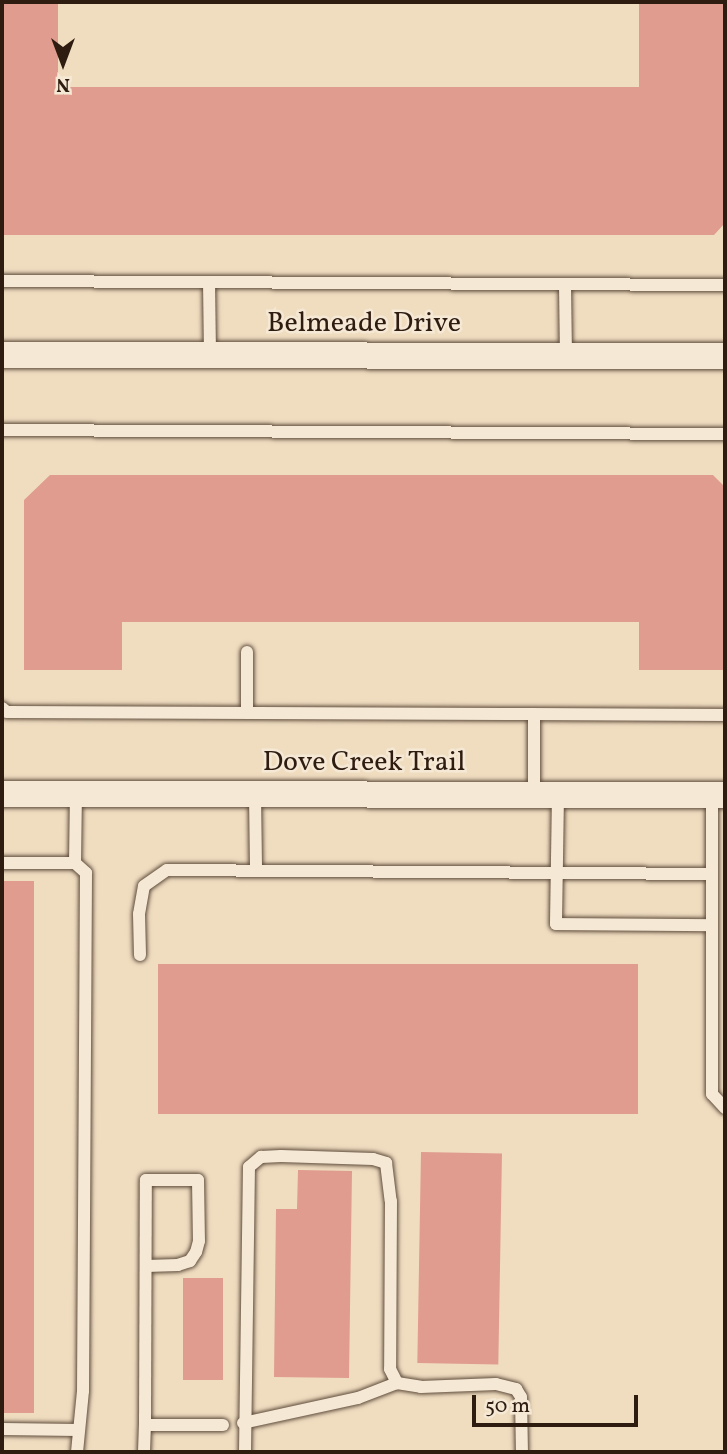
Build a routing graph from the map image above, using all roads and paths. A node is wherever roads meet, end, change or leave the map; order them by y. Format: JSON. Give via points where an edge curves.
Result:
{"nodes":[{"id":1,"x":2,"y":281,"type":"edge"},
{"id":2,"x":209,"y":282,"type":"junction"},
{"id":3,"x":565,"y":285,"type":"junction"},
{"id":4,"x":725,"y":285,"type":"edge"},
{"id":5,"x":2,"y":355,"type":"edge"},
{"id":6,"x":210,"y":355,"type":"junction"},
{"id":7,"x":566,"y":356,"type":"junction"},
{"id":8,"x":725,"y":356,"type":"edge"},
{"id":9,"x":2,"y":430,"type":"edge"},
{"id":10,"x":725,"y":434,"type":"edge"},
{"id":11,"x":247,"y":652,"type":"dead end"},
{"id":12,"x":2,"y":708,"type":"edge"},
{"id":13,"x":247,"y":713,"type":"junction"},
{"id":14,"x":534,"y":714,"type":"junction"},
{"id":15,"x":725,"y":715,"type":"edge"},
{"id":16,"x":2,"y":794,"type":"edge"},
{"id":17,"x":76,"y":794,"type":"junction"},
{"id":18,"x":255,"y":795,"type":"junction"},
{"id":19,"x":546,"y":795,"type":"junction"},
{"id":20,"x":719,"y":795,"type":"edge"},
{"id":21,"x":2,"y":863,"type":"edge"},
{"id":22,"x":75,"y":863,"type":"junction"},
{"id":23,"x":256,"y":871,"type":"junction"},
{"id":24,"x":558,"y":873,"type":"junction"},
{"id":25,"x":712,"y":874,"type":"junction"},
{"id":26,"x":712,"y":925,"type":"junction"},
{"id":27,"x":140,"y":955,"type":"dead end"},
{"id":28,"x":725,"y":1108,"type":"edge"},
{"id":29,"x":146,"y":1266,"type":"junction"},
{"id":30,"x":397,"y":1383,"type":"junction"},
{"id":31,"x":243,"y":1423,"type":"junction"},
{"id":32,"x":145,"y":1424,"type":"junction"},
{"id":33,"x":223,"y":1424,"type":"dead end"},
{"id":34,"x":2,"y":1429,"type":"edge"},
{"id":35,"x":78,"y":1430,"type":"junction"},
{"id":36,"x":77,"y":1452,"type":"edge"},
{"id":37,"x":144,"y":1452,"type":"edge"},
{"id":38,"x":245,"y":1452,"type":"edge"},
{"id":39,"x":522,"y":1452,"type":"edge"}],
"edges":[{"from":1,"to":2,"type":"lane"},
{"from":2,"to":3,"type":"lane"},
{"from":2,"to":6,"type":"lane"},
{"from":3,"to":4,"type":"lane"},
{"from":3,"to":7,"type":"lane"},
{"from":5,"to":6,"type":"street","name":"Belmeade Drive"},
{"from":6,"to":7,"type":"street","name":"Belmeade Drive"},
{"from":7,"to":8,"type":"street","name":"Belmeade Drive"},
{"from":9,"to":10,"type":"lane"},
{"from":11,"to":13,"type":"lane"},
{"from":12,"to":13,"type":"lane","via":[[7,712]]},
{"from":13,"to":14,"type":"lane"},
{"from":14,"to":15,"type":"lane"},
{"from":14,"to":19,"type":"lane","via":[[534,746]]},
{"from":16,"to":17,"type":"street","name":"Dove Creek Trail"},
{"from":17,"to":18,"type":"street","name":"Dove Creek Trail"},
{"from":17,"to":22,"type":"lane"},
{"from":18,"to":19,"type":"street","name":"Dove Creek Trail"},
{"from":18,"to":23,"type":"lane"},
{"from":19,"to":20,"type":"street","name":"Dove Creek Trail"},
{"from":19,"to":24,"type":"lane"},
{"from":20,"to":25,"type":"lane"},
{"from":21,"to":22,"type":"lane"},
{"from":22,"to":35,"type":"lane","via":[[86,873],[83,1391]]},
{"from":23,"to":24,"type":"lane"},
{"from":23,"to":27,"type":"lane","via":[[167,870],[144,886]]},
{"from":24,"to":25,"type":"lane"},
{"from":24,"to":26,"type":"lane","via":[[556,924]]},
{"from":25,"to":26,"type":"lane"},
{"from":26,"to":28,"type":"lane","via":[[712,1094]]},
{"from":29,"to":29,"type":"lane","via":[[146,1180],[198,1180],[196,1252],[190,1261],[178,1265]]},
{"from":29,"to":32,"type":"lane"},
{"from":30,"to":31,"type":"lane","via":[[358,1398]]},
{"from":30,"to":31,"type":"lane","via":[[390,1369],[391,1201],[386,1163],[373,1158],[261,1157],[248,1167]]},
{"from":30,"to":39,"type":"lane","via":[[421,1387],[496,1384],[516,1389],[521,1396]]},
{"from":31,"to":38,"type":"lane"},
{"from":32,"to":33,"type":"lane"},
{"from":32,"to":37,"type":"lane"},
{"from":34,"to":35,"type":"lane"},
{"from":35,"to":36,"type":"lane"}]}
